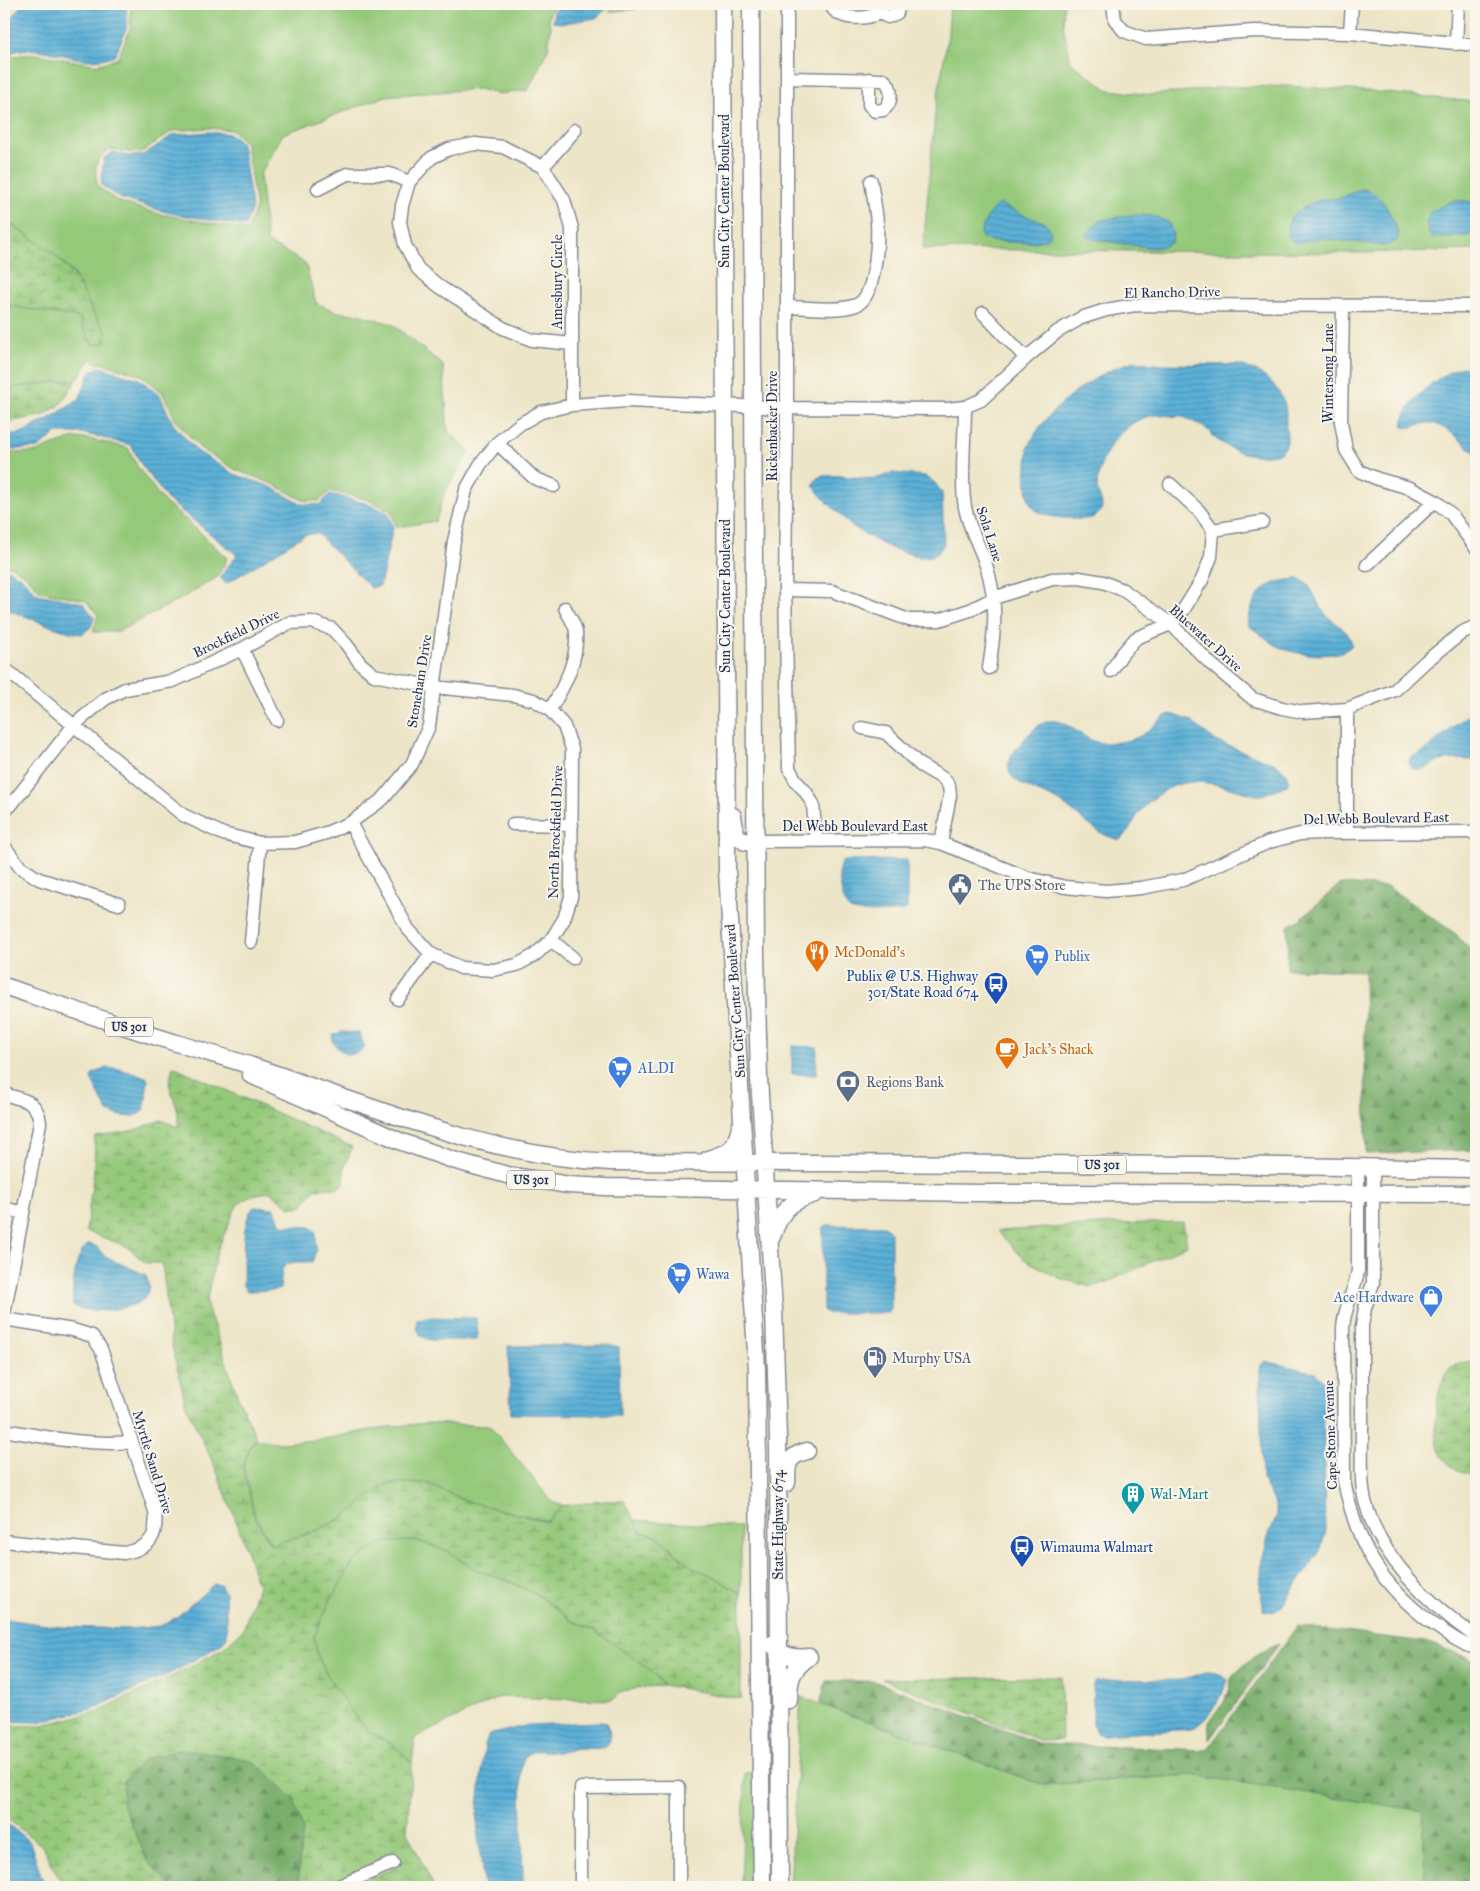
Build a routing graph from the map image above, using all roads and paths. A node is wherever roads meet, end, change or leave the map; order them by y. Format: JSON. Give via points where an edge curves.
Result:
{"nodes":[{"id":1,"x":723,"y":4,"type":"edge"},
{"id":2,"x":751,"y":4,"type":"edge"},
{"id":3,"x":787,"y":4,"type":"edge"},
{"id":4,"x":830,"y":4,"type":"edge"},
{"id":5,"x":899,"y":4,"type":"edge"},
{"id":6,"x":1113,"y":4,"type":"edge"},
{"id":7,"x":1352,"y":4,"type":"edge"},
{"id":8,"x":1458,"y":4,"type":"edge"},
{"id":9,"x":878,"y":8,"type":"edge"},
{"id":10,"x":1350,"y":33,"type":"junction"},
{"id":11,"x":1456,"y":44,"type":"junction"},
{"id":12,"x":1476,"y":45,"type":"edge"},
{"id":13,"x":787,"y":78,"type":"junction"},
{"id":14,"x":868,"y":79,"type":"dead end"},
{"id":15,"x":575,"y":130,"type":"dead end"},
{"id":16,"x":543,"y":167,"type":"junction"},
{"id":17,"x":871,"y":181,"type":"dead end"},
{"id":18,"x":409,"y":182,"type":"junction"},
{"id":19,"x":318,"y":189,"type":"dead end"},
{"id":20,"x":787,"y":306,"type":"junction"},
{"id":21,"x":1343,"y":306,"type":"junction"},
{"id":22,"x":1476,"y":306,"type":"edge"},
{"id":23,"x":984,"y":313,"type":"dead end"},
{"id":24,"x":572,"y":344,"type":"junction"},
{"id":25,"x":1026,"y":358,"type":"junction"},
{"id":26,"x":724,"y":404,"type":"junction"},
{"id":27,"x":572,"y":405,"type":"junction"},
{"id":28,"x":752,"y":407,"type":"junction"},
{"id":29,"x":965,"y":407,"type":"junction"},
{"id":30,"x":787,"y":408,"type":"junction"},
{"id":31,"x":497,"y":443,"type":"junction"},
{"id":32,"x":1170,"y":484,"type":"dead end"},
{"id":33,"x":554,"y":486,"type":"dead end"},
{"id":34,"x":1435,"y":501,"type":"junction"},
{"id":35,"x":1262,"y":522,"type":"dead end"},
{"id":36,"x":1213,"y":530,"type":"junction"},
{"id":37,"x":1476,"y":548,"type":"edge"},
{"id":38,"x":1367,"y":565,"type":"dead end"},
{"id":39,"x":785,"y":590,"type":"junction"},
{"id":40,"x":994,"y":598,"type":"junction"},
{"id":41,"x":565,"y":608,"type":"dead end"},
{"id":42,"x":1171,"y":624,"type":"junction"},
{"id":43,"x":1476,"y":626,"type":"edge"},
{"id":44,"x":242,"y":649,"type":"junction"},
{"id":45,"x":4,"y":668,"type":"edge"},
{"id":46,"x":988,"y":668,"type":"dead end"},
{"id":47,"x":1112,"y":671,"type":"dead end"},
{"id":48,"x":434,"y":686,"type":"junction"},
{"id":49,"x":725,"y":690,"type":"junction"},
{"id":50,"x":1347,"y":709,"type":"junction"},
{"id":51,"x":550,"y":710,"type":"junction"},
{"id":52,"x":277,"y":720,"type":"dead end"},
{"id":53,"x":74,"y":725,"type":"junction"},
{"id":54,"x":862,"y":728,"type":"dead end"},
{"id":55,"x":4,"y":811,"type":"edge"},
{"id":56,"x":350,"y":823,"type":"junction"},
{"id":57,"x":513,"y":824,"type":"dead end"},
{"id":58,"x":572,"y":824,"type":"junction"},
{"id":59,"x":1348,"y":832,"type":"junction"},
{"id":60,"x":1476,"y":832,"type":"edge"},
{"id":61,"x":816,"y":840,"type":"junction"},
{"id":62,"x":755,"y":841,"type":"junction"},
{"id":63,"x":260,"y":843,"type":"junction"},
{"id":64,"x":941,"y":843,"type":"junction"},
{"id":65,"x":4,"y":846,"type":"edge"},
{"id":66,"x":119,"y":904,"type":"dead end"},
{"id":67,"x":551,"y":940,"type":"junction"},
{"id":68,"x":251,"y":942,"type":"dead end"},
{"id":69,"x":431,"y":954,"type":"junction"},
{"id":70,"x":573,"y":958,"type":"dead end"},
{"id":71,"x":4,"y":986,"type":"edge"},
{"id":72,"x":398,"y":999,"type":"dead end"},
{"id":73,"x":182,"y":1045,"type":"junction"},
{"id":74,"x":4,"y":1094,"type":"edge"},
{"id":75,"x":742,"y":1117,"type":"junction"},
{"id":76,"x":695,"y":1162,"type":"junction"},
{"id":77,"x":746,"y":1162,"type":"junction"},
{"id":78,"x":764,"y":1162,"type":"junction"},
{"id":79,"x":1366,"y":1168,"type":"junction"},
{"id":80,"x":1476,"y":1169,"type":"edge"},
{"id":81,"x":747,"y":1188,"type":"junction"},
{"id":82,"x":766,"y":1189,"type":"junction"},
{"id":83,"x":824,"y":1191,"type":"junction"},
{"id":84,"x":1366,"y":1194,"type":"junction"},
{"id":85,"x":1476,"y":1194,"type":"edge"},
{"id":86,"x":4,"y":1208,"type":"edge"},
{"id":87,"x":23,"y":1213,"type":"junction"},
{"id":88,"x":770,"y":1244,"type":"junction"},
{"id":89,"x":4,"y":1314,"type":"edge"},
{"id":90,"x":4,"y":1319,"type":"edge"},
{"id":91,"x":4,"y":1430,"type":"edge"},
{"id":92,"x":778,"y":1434,"type":"junction"},
{"id":93,"x":131,"y":1442,"type":"junction"},
{"id":94,"x":759,"y":1491,"type":"junction"},
{"id":95,"x":4,"y":1541,"type":"edge"},
{"id":96,"x":778,"y":1571,"type":"junction"},
{"id":97,"x":778,"y":1633,"type":"junction"},
{"id":98,"x":1476,"y":1637,"type":"edge"},
{"id":99,"x":1476,"y":1648,"type":"edge"},
{"id":100,"x":778,"y":1650,"type":"junction"},
{"id":101,"x":809,"y":1658,"type":"junction"},
{"id":102,"x":779,"y":1800,"type":"junction"},
{"id":103,"x":393,"y":1863,"type":"dead end"},
{"id":104,"x":351,"y":1885,"type":"edge"},
{"id":105,"x":337,"y":1887,"type":"edge"},
{"id":106,"x":581,"y":1887,"type":"edge"},
{"id":107,"x":679,"y":1887,"type":"edge"},
{"id":108,"x":762,"y":1887,"type":"edge"},
{"id":109,"x":780,"y":1887,"type":"edge"}],
"edges":[{"from":1,"to":26,"type":"main road","name":"Sun City Center Boulevard"},
{"from":2,"to":28,"type":"main road","name":"Sun City Center Boulevard"},
{"from":3,"to":13,"type":"street","name":"Rickenbacker Drive"},
{"from":4,"to":9,"type":"street","via":[[843,16],[872,16]]},
{"from":5,"to":9,"type":"street","via":[[893,16],[886,17]]},
{"from":6,"to":10,"type":"street","via":[[1115,20],[1124,31],[1146,39],[1254,32]]},
{"from":7,"to":10,"type":"street"},
{"from":8,"to":11,"type":"street"},
{"from":10,"to":11,"type":"street"},
{"from":11,"to":12,"type":"street"},
{"from":13,"to":14,"type":"street"},
{"from":13,"to":20,"type":"street","name":"Rickenbacker Drive"},
{"from":15,"to":16,"type":"street"},
{"from":16,"to":18,"type":"street","name":"Amesbury Circle","via":[[502,147],[475,144],[449,149],[431,158]]},
{"from":16,"to":24,"type":"street","name":"Amesbury Circle","via":[[564,200],[572,228]]},
{"from":17,"to":20,"type":"street","via":[[877,224],[876,255],[869,293],[859,305],[845,308]]},
{"from":18,"to":19,"type":"street","via":[[390,174],[347,174]]},
{"from":18,"to":24,"type":"street","name":"Amesbury Circle","via":[[400,222],[405,245],[418,269],[503,328],[532,340]]},
{"from":20,"to":30,"type":"street","name":"Rickenbacker Drive"},
{"from":21,"to":22,"type":"street","name":"El Rancho Drive"},
{"from":21,"to":25,"type":"street","name":"El Rancho Drive","via":[[1134,305],[1081,318],[1057,332]]},
{"from":21,"to":34,"type":"street","name":"Wintersong Lane","via":[[1341,422],[1346,450],[1359,471],[1378,480],[1410,488]]},
{"from":23,"to":25,"type":"street"},
{"from":24,"to":27,"type":"street","name":"Amesbury Circle"},
{"from":25,"to":29,"type":"street","name":"El Rancho Drive","via":[[981,400]]},
{"from":26,"to":27,"type":"street","name":"Stoneham Drive","via":[[627,401]]},
{"from":26,"to":28,"type":"street","name":"Stoneham Drive"},
{"from":26,"to":49,"type":"main road","name":"Sun City Center Boulevard"},
{"from":27,"to":31,"type":"street","name":"Stoneham Drive","via":[[541,412]]},
{"from":28,"to":30,"type":"street","name":"El Rancho Drive"},
{"from":28,"to":62,"type":"main road","name":"Sun City Center Boulevard"},
{"from":29,"to":30,"type":"street","name":"El Rancho Drive"},
{"from":29,"to":40,"type":"street","name":"Sola Lane","via":[[964,500]]},
{"from":30,"to":39,"type":"street","name":"Rickenbacker Drive"},
{"from":31,"to":33,"type":"street","via":[[534,478]]},
{"from":31,"to":48,"type":"street","name":"Stoneham Drive","via":[[466,490],[461,508]]},
{"from":32,"to":36,"type":"street","via":[[1199,511]]},
{"from":34,"to":37,"type":"street","name":"Wintersong Lane","via":[[1451,514]]},
{"from":34,"to":38,"type":"street"},
{"from":35,"to":36,"type":"street"},
{"from":36,"to":42,"type":"street","via":[[1211,557],[1202,580]]},
{"from":39,"to":40,"type":"street","name":"Bluewater Drive","via":[[832,591],[909,620],[939,620]]},
{"from":39,"to":61,"type":"street","name":"Rickenbacker Drive","via":[[789,768],[813,804]]},
{"from":40,"to":42,"type":"street","name":"Bluewater Drive","via":[[1052,579],[1079,578],[1123,590]]},
{"from":40,"to":46,"type":"street","name":"Sola Lane","via":[[994,634]]},
{"from":41,"to":51,"type":"street","via":[[576,631],[573,663]]},
{"from":42,"to":47,"type":"street","via":[[1136,638]]},
{"from":42,"to":50,"type":"street","name":"Bluewater Drive","via":[[1252,699],[1302,712]]},
{"from":43,"to":50,"type":"street","name":"Bluewater Drive","via":[[1463,632],[1425,662],[1395,690]]},
{"from":44,"to":48,"type":"street","name":"Brockfield Drive","via":[[289,623],[312,622],[332,629],[374,675]]},
{"from":44,"to":52,"type":"street"},
{"from":44,"to":53,"type":"street","name":"Brockfield Drive","via":[[173,681],[125,689],[104,699]]},
{"from":45,"to":53,"type":"street","name":"Stoneham Drive"},
{"from":48,"to":51,"type":"street","name":"North Brockfield Drive","via":[[513,695],[534,700]]},
{"from":48,"to":56,"type":"street","name":"Stoneham Drive","via":[[429,726],[412,764],[383,799]]},
{"from":49,"to":62,"type":"main road","via":[[732,720],[736,835],[745,842]]},
{"from":49,"to":75,"type":"main road","name":"Sun City Center Boulevard","via":[[727,870]]},
{"from":50,"to":59,"type":"street"},
{"from":51,"to":58,"type":"street","name":"North Brockfield Drive","via":[[564,726],[572,749]]},
{"from":53,"to":55,"type":"street","name":"Brockfield Drive"},
{"from":53,"to":63,"type":"street","name":"Stoneham Drive","via":[[182,815],[223,834]]},
{"from":54,"to":64,"type":"street","via":[[886,733],[920,765],[944,779],[949,786]]},
{"from":56,"to":63,"type":"street","name":"Stoneham Drive","via":[[295,842]]},
{"from":56,"to":69,"type":"street","name":"North Brockfield Drive","via":[[408,929]]},
{"from":57,"to":58,"type":"street"},
{"from":58,"to":67,"type":"street","name":"North Brockfield Drive","via":[[571,897],[564,919]]},
{"from":59,"to":60,"type":"street","name":"Del Webb Boulevard East"},
{"from":59,"to":64,"type":"street","name":"Del Webb Boulevard East","via":[[1292,836],[1270,842],[1183,880],[1106,891],[1065,887],[1028,878]]},
{"from":61,"to":62,"type":"street","name":"Del Webb Boulevard East"},
{"from":61,"to":64,"type":"street","name":"Del Webb Boulevard East","via":[[925,840]]},
{"from":62,"to":78,"type":"main road","name":"Sun City Center Boulevard","via":[[758,1080]]},
{"from":63,"to":68,"type":"street"},
{"from":65,"to":66,"type":"street","via":[[20,867],[40,879]]},
{"from":67,"to":69,"type":"street","name":"North Brockfield Drive","via":[[536,955],[518,965],[493,970],[461,968]]},
{"from":67,"to":70,"type":"street"},
{"from":69,"to":72,"type":"street"},
{"from":71,"to":73,"type":"main road","number":"US 301"},
{"from":73,"to":76,"type":"main road","number":"US 301","via":[[505,1149],[586,1161]]},
{"from":73,"to":81,"type":"main road","number":"US 301","via":[[402,1142],[485,1170],[569,1185]]},
{"from":74,"to":87,"type":"street","via":[[32,1103],[39,1113],[40,1123]]},
{"from":75,"to":76,"type":"main road","via":[[733,1148]]},
{"from":75,"to":77,"type":"main road","name":"Sun City Center Boulevard"},
{"from":76,"to":77,"type":"main road","number":"US 301"},
{"from":77,"to":78,"type":"main road","number":"US 301"},
{"from":77,"to":81,"type":"main road","name":"Sun City Center Boulevard"},
{"from":78,"to":79,"type":"main road","number":"US 301"},
{"from":78,"to":82,"type":"main road","name":"State Highway 674"},
{"from":79,"to":80,"type":"main road","number":"US 301"},
{"from":79,"to":84,"type":"street","name":"Cape Stone Avenue"},
{"from":81,"to":82,"type":"main road","number":"US 301"},
{"from":81,"to":94,"type":"main road","name":"State Highway 674","via":[[757,1370]]},
{"from":82,"to":83,"type":"main road","number":"US 301"},
{"from":82,"to":88,"type":"main road","name":"State Highway 674"},
{"from":83,"to":84,"type":"main road","number":"US 301"},
{"from":83,"to":88,"type":"main road","via":[[798,1199],[788,1206],[778,1219]]},
{"from":84,"to":85,"type":"main road","number":"US 301"},
{"from":84,"to":98,"type":"street","name":"Cape Stone Avenue","via":[[1373,1282],[1362,1326],[1365,1502],[1377,1533],[1404,1574]]},
{"from":84,"to":99,"type":"street","name":"Cape Stone Avenue","via":[[1358,1270],[1343,1328],[1344,1481],[1348,1505],[1368,1555],[1386,1581],[1418,1613],[1450,1636]]},
{"from":86,"to":87,"type":"street"},
{"from":87,"to":89,"type":"street"},
{"from":88,"to":92,"type":"main road","name":"State Highway 674"},
{"from":90,"to":93,"type":"street","name":"Myrtle Sand Drive","via":[[92,1336],[101,1349]]},
{"from":91,"to":93,"type":"street","via":[[113,1444]]},
{"from":92,"to":96,"type":"main road","name":"State Highway 674"},
{"from":92,"to":96,"type":"main road","via":[[786,1444],[807,1451],[795,1455],[788,1464],[785,1550]]},
{"from":93,"to":95,"type":"street","name":"Myrtle Sand Drive","via":[[155,1511],[157,1526],[148,1544],[138,1551],[124,1553]]},
{"from":94,"to":100,"type":"main road","via":[[766,1517],[769,1631],[771,1642]]},
{"from":94,"to":108,"type":"main road","name":"State Highway 674"},
{"from":96,"to":97,"type":"main road","name":"State Highway 674"},
{"from":97,"to":100,"type":"main road","name":"State Highway 674"},
{"from":97,"to":101,"type":"main road","via":[[786,1647]]},
{"from":100,"to":101,"type":"main road","via":[[795,1658]]},
{"from":100,"to":102,"type":"main road","name":"State Highway 674"},
{"from":101,"to":102,"type":"main road","via":[[797,1667],[789,1680],[788,1763]]},
{"from":102,"to":109,"type":"main road","name":"State Highway 674"},
{"from":103,"to":104,"type":"street"},
{"from":104,"to":105,"type":"street"},
{"from":106,"to":107,"type":"street","via":[[581,1788],[679,1787]]}]}
